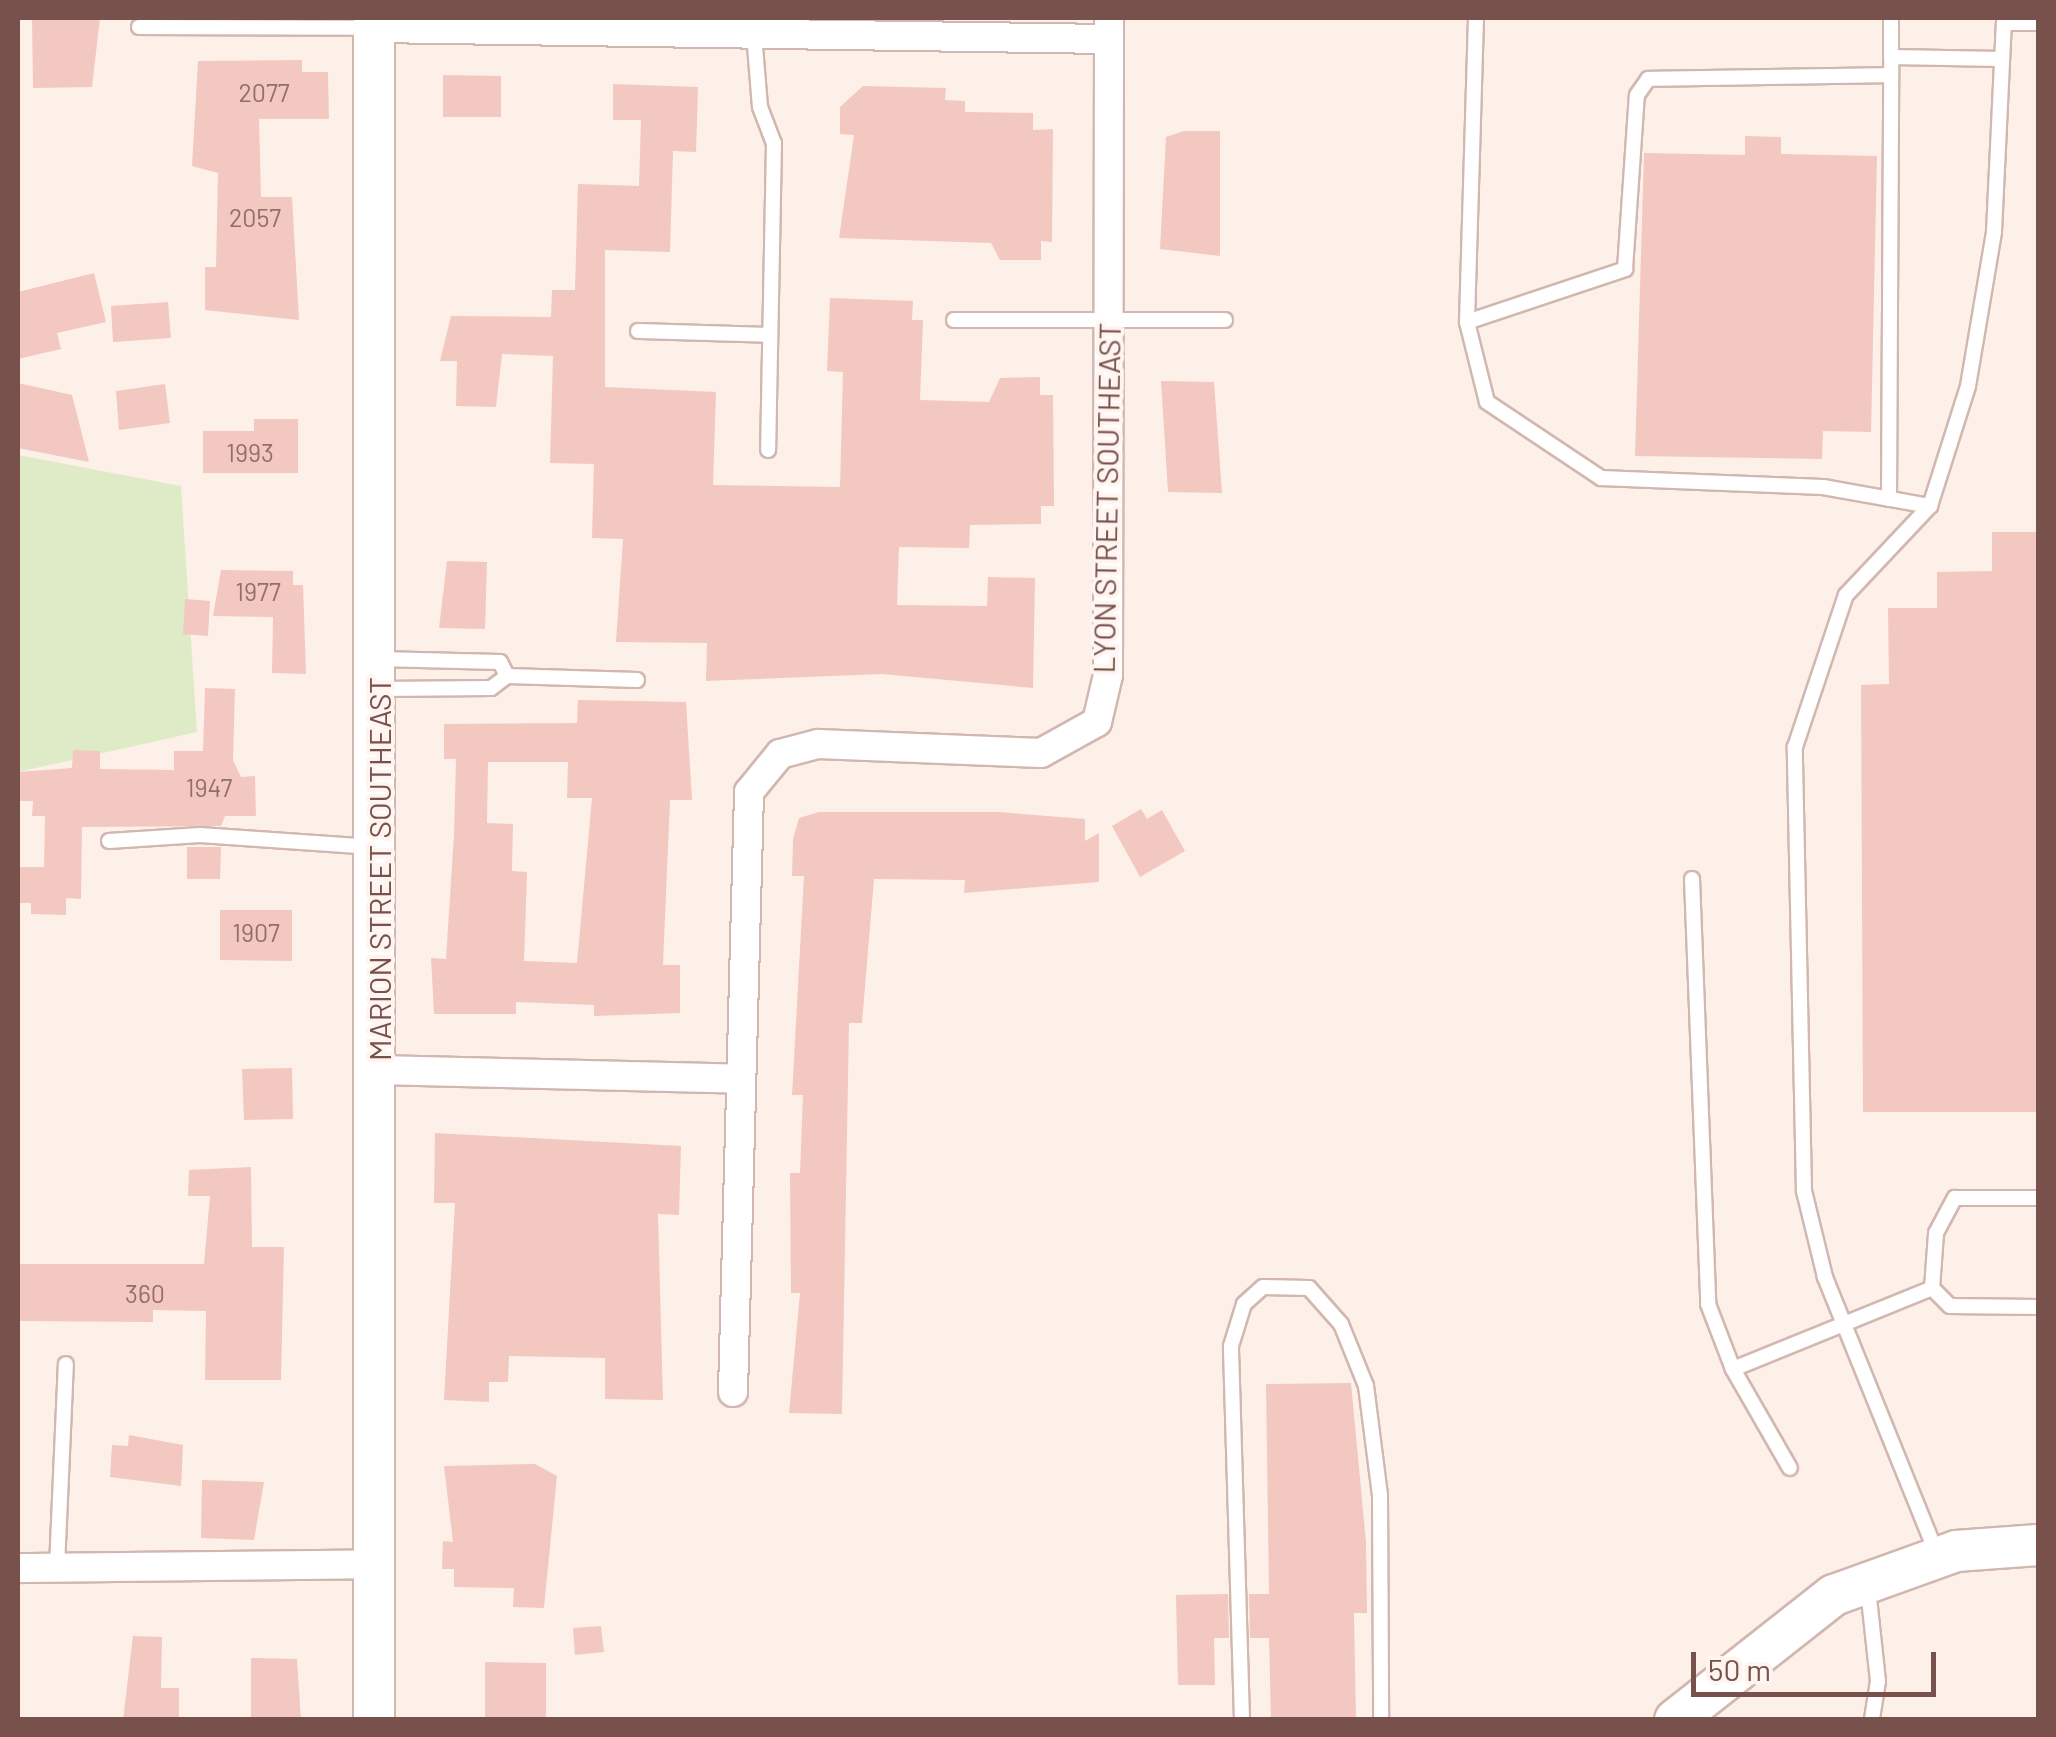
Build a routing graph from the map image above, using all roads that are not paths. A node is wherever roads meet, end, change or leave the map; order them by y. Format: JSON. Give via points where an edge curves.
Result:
{"nodes":[{"id":1,"x":1476,"y":18,"type":"edge"},
{"id":2,"x":1891,"y":18,"type":"edge"},
{"id":3,"x":2003,"y":20,"type":"edge"},
{"id":4,"x":374,"y":23,"type":"edge"},
{"id":5,"x":2038,"y":23,"type":"edge"},
{"id":6,"x":754,"y":26,"type":"edge"},
{"id":7,"x":139,"y":28,"type":"dead end"},
{"id":8,"x":1109,"y":28,"type":"edge"},
{"id":9,"x":1891,"y":58,"type":"junction"},
{"id":10,"x":2002,"y":59,"type":"junction"},
{"id":11,"x":1890,"y":75,"type":"junction"},
{"id":12,"x":954,"y":320,"type":"dead end"},
{"id":13,"x":1226,"y":320,"type":"dead end"},
{"id":14,"x":1467,"y":322,"type":"junction"},
{"id":15,"x":1108,"y":323,"type":"junction"},
{"id":16,"x":638,"y":332,"type":"dead end"},
{"id":17,"x":770,"y":335,"type":"junction"},
{"id":18,"x":768,"y":450,"type":"dead end"},
{"id":19,"x":1889,"y":499,"type":"junction"},
{"id":20,"x":1930,"y":506,"type":"junction"},
{"id":21,"x":378,"y":674,"type":"junction"},
{"id":22,"x":507,"y":676,"type":"junction"},
{"id":23,"x":637,"y":680,"type":"dead end"},
{"id":24,"x":109,"y":841,"type":"dead end"},
{"id":25,"x":379,"y":847,"type":"junction"},
{"id":26,"x":1692,"y":879,"type":"dead end"},
{"id":27,"x":381,"y":1070,"type":"junction"},
{"id":28,"x":739,"y":1079,"type":"junction"},
{"id":29,"x":2038,"y":1198,"type":"edge"},
{"id":30,"x":1932,"y":1288,"type":"junction"},
{"id":31,"x":2038,"y":1307,"type":"edge"},
{"id":32,"x":1844,"y":1324,"type":"junction"},
{"id":33,"x":66,"y":1364,"type":"dead end"},
{"id":34,"x":1733,"y":1369,"type":"junction"},
{"id":35,"x":733,"y":1392,"type":"dead end"},
{"id":36,"x":1790,"y":1468,"type":"dead end"},
{"id":37,"x":2038,"y":1545,"type":"edge"},
{"id":38,"x":1938,"y":1558,"type":"junction"},
{"id":39,"x":374,"y":1564,"type":"junction"},
{"id":40,"x":57,"y":1567,"type":"junction"},
{"id":41,"x":18,"y":1568,"type":"edge"},
{"id":42,"x":1867,"y":1583,"type":"junction"},
{"id":43,"x":374,"y":1720,"type":"edge"},
{"id":44,"x":1242,"y":1720,"type":"edge"},
{"id":45,"x":1380,"y":1720,"type":"edge"},
{"id":46,"x":1675,"y":1720,"type":"edge"},
{"id":47,"x":1872,"y":1720,"type":"edge"}],
"edges":[{"from":1,"to":14,"type":"lane"},
{"from":2,"to":9,"type":"lane"},
{"from":3,"to":5,"type":"lane"},
{"from":3,"to":10,"type":"lane"},
{"from":4,"to":6,"type":"street"},
{"from":4,"to":7,"type":"lane"},
{"from":4,"to":21,"type":"street","name":"MARION STREET SOUTHEAST"},
{"from":6,"to":8,"type":"street"},
{"from":6,"to":17,"type":"lane","via":[[760,108],[774,143]]},
{"from":8,"to":15,"type":"street","name":"LYON STREET SOUTHEAST"},
{"from":9,"to":10,"type":"lane"},
{"from":9,"to":11,"type":"lane"},
{"from":10,"to":20,"type":"lane","via":[[1994,232],[1968,386]]},
{"from":11,"to":14,"type":"lane","via":[[1648,79],[1637,96],[1625,268]]},
{"from":11,"to":19,"type":"lane"},
{"from":12,"to":15,"type":"lane"},
{"from":13,"to":15,"type":"lane"},
{"from":14,"to":19,"type":"lane","via":[[1488,402],[1601,478],[1823,487]]},
{"from":15,"to":28,"type":"street","name":"LYON STREET SOUTHEAST","via":[[1108,675],[1097,722],[1041,753],[818,744],[780,754],[749,792]]},
{"from":16,"to":17,"type":"lane"},
{"from":17,"to":18,"type":"lane"},
{"from":19,"to":20,"type":"lane"},
{"from":20,"to":32,"type":"lane","via":[[1846,595],[1795,746],[1801,1158]]},
{"from":21,"to":22,"type":"lane","via":[[491,688]]},
{"from":21,"to":22,"type":"lane","via":[[500,662]]},
{"from":21,"to":25,"type":"street","name":"MARION STREET SOUTHEAST"},
{"from":22,"to":23,"type":"lane"},
{"from":24,"to":25,"type":"lane","via":[[200,835]]},
{"from":25,"to":27,"type":"street","name":"MARION STREET SOUTHEAST"},
{"from":26,"to":34,"type":"lane","via":[[1708,1304]]},
{"from":27,"to":28,"type":"street"},
{"from":27,"to":39,"type":"street","name":"MARION STREET SOUTHEAST"},
{"from":28,"to":35,"type":"street","name":"LYON STREET SOUTHEAST"},
{"from":29,"to":30,"type":"lane","via":[[1954,1198],[1936,1233]]},
{"from":30,"to":31,"type":"lane","via":[[1950,1306]]},
{"from":30,"to":32,"type":"lane"},
{"from":32,"to":34,"type":"lane"},
{"from":32,"to":38,"type":"lane"},
{"from":33,"to":40,"type":"lane"},
{"from":34,"to":36,"type":"lane"},
{"from":37,"to":38,"type":"street"},
{"from":38,"to":42,"type":"street"},
{"from":39,"to":40,"type":"street"},
{"from":39,"to":43,"type":"street","name":"MARION STREET SOUTHEAST"},
{"from":40,"to":41,"type":"street"},
{"from":42,"to":46,"type":"street","via":[[1834,1594]]},
{"from":42,"to":47,"type":"lane","via":[[1878,1681]]},
{"from":44,"to":45,"type":"lane","via":[[1230,1346],[1244,1304],[1263,1286],[1308,1288],[1342,1324],[1366,1386],[1380,1494]]}]}
